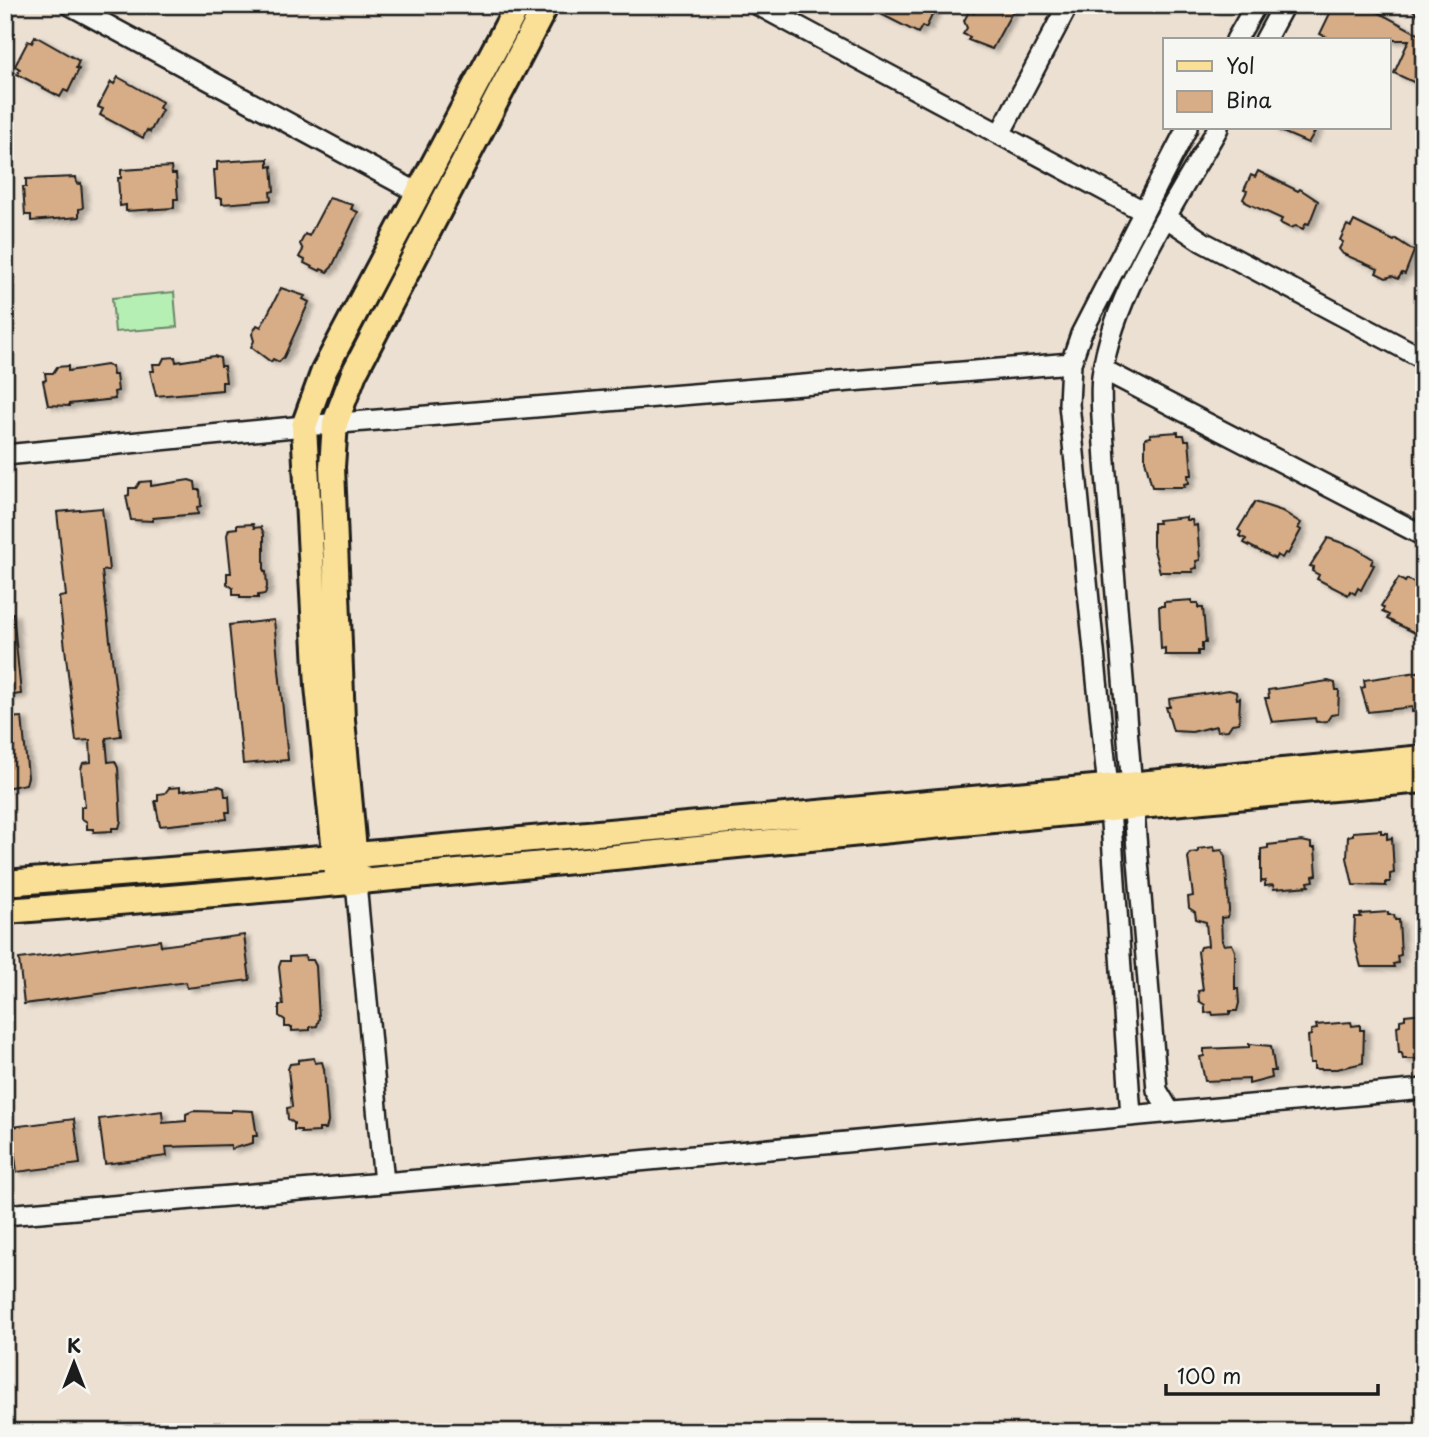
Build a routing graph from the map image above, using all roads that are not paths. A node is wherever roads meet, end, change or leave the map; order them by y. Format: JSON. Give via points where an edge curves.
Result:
{"nodes":[{"id":1,"x":70,"y":5,"type":"edge"},
{"id":2,"x":518,"y":5,"type":"edge"},
{"id":3,"x":546,"y":5,"type":"edge"},
{"id":4,"x":758,"y":5,"type":"edge"},
{"id":5,"x":1068,"y":5,"type":"edge"},
{"id":6,"x":1256,"y":5,"type":"edge"},
{"id":7,"x":1284,"y":5,"type":"edge"},
{"id":8,"x":1237,"y":38,"type":"edge"},
{"id":9,"x":1266,"y":38,"type":"edge"},
{"id":10,"x":1186,"y":130,"type":"edge"},
{"id":11,"x":1217,"y":130,"type":"edge"},
{"id":12,"x":1001,"y":132,"type":"junction"},
{"id":13,"x":420,"y":194,"type":"junction"},
{"id":14,"x":1143,"y":211,"type":"junction"},
{"id":15,"x":1167,"y":218,"type":"junction"},
{"id":16,"x":1424,"y":359,"type":"edge"},
{"id":17,"x":1071,"y":363,"type":"junction"},
{"id":18,"x":1104,"y":370,"type":"junction"},
{"id":19,"x":335,"y":423,"type":"junction"},
{"id":20,"x":304,"y":426,"type":"junction"},
{"id":21,"x":5,"y":455,"type":"edge"},
{"id":22,"x":1424,"y":536,"type":"edge"},
{"id":23,"x":1424,"y":758,"type":"edge"},
{"id":24,"x":1424,"y":780,"type":"edge"},
{"id":25,"x":1121,"y":797,"type":"junction"},
{"id":26,"x":345,"y":856,"type":"junction"},
{"id":27,"x":5,"y":883,"type":"edge"},
{"id":28,"x":347,"y":884,"type":"junction"},
{"id":29,"x":5,"y":911,"type":"edge"},
{"id":30,"x":1424,"y":1089,"type":"edge"},
{"id":31,"x":1170,"y":1112,"type":"junction"},
{"id":32,"x":1131,"y":1116,"type":"junction"},
{"id":33,"x":384,"y":1183,"type":"junction"},
{"id":34,"x":5,"y":1214,"type":"edge"}],
"edges":[{"from":1,"to":13,"type":"street"},
{"from":2,"to":13,"type":"main road"},
{"from":3,"to":19,"type":"main road","via":[[354,373]]},
{"from":4,"to":12,"type":"street"},
{"from":5,"to":12,"type":"street"},
{"from":6,"to":8,"type":"street"},
{"from":7,"to":9,"type":"street"},
{"from":10,"to":14,"type":"street"},
{"from":11,"to":15,"type":"street"},
{"from":12,"to":14,"type":"street"},
{"from":13,"to":20,"type":"main road","via":[[324,371]]},
{"from":14,"to":17,"type":"street"},
{"from":15,"to":16,"type":"street","via":[[1203,242]]},
{"from":15,"to":18,"type":"street","via":[[1138,271],[1109,342]]},
{"from":17,"to":19,"type":"street"},
{"from":17,"to":25,"type":"street","via":[[1069,404]]},
{"from":18,"to":22,"type":"street"},
{"from":18,"to":25,"type":"street"},
{"from":19,"to":20,"type":"street"},
{"from":19,"to":26,"type":"main road","via":[[332,467]]},
{"from":20,"to":21,"type":"street"},
{"from":20,"to":26,"type":"main road","via":[[318,686]]},
{"from":23,"to":25,"type":"main road"},
{"from":24,"to":25,"type":"main road"},
{"from":25,"to":26,"type":"main road"},
{"from":25,"to":28,"type":"main road"},
{"from":25,"to":31,"type":"street","via":[[1157,1090]]},
{"from":25,"to":32,"type":"street"},
{"from":26,"to":27,"type":"main road"},
{"from":26,"to":28,"type":"main road"},
{"from":28,"to":29,"type":"main road"},
{"from":28,"to":33,"type":"street"},
{"from":30,"to":31,"type":"street"},
{"from":31,"to":32,"type":"street"},
{"from":32,"to":33,"type":"street"},
{"from":33,"to":34,"type":"street"}]}
